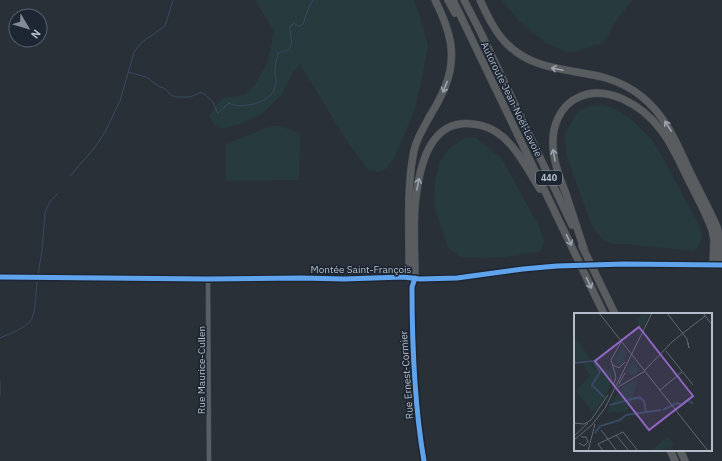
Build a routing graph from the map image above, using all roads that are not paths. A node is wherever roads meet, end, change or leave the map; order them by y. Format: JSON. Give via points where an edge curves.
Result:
{"nodes":[{"id":1,"x":435,"y":0,"type":"edge"},
{"id":2,"x":448,"y":0,"type":"edge"},
{"id":3,"x":453,"y":0,"type":"edge"},
{"id":4,"x":464,"y":0,"type":"edge"},
{"id":5,"x":468,"y":0,"type":"edge"},
{"id":6,"x":480,"y":0,"type":"edge"},
{"id":7,"x":481,"y":32,"type":"junction"},
{"id":8,"x":494,"y":85,"type":"junction"},
{"id":9,"x":561,"y":224,"type":"junction"},
{"id":10,"x":584,"y":249,"type":"junction"},
{"id":11,"x":718,"y":265,"type":"edge"},
{"id":12,"x":0,"y":277,"type":"edge"},
{"id":13,"x":412,"y":278,"type":"junction"},
{"id":14,"x":208,"y":279,"type":"junction"},
{"id":15,"x":604,"y":313,"type":"edge"},
{"id":16,"x":615,"y":313,"type":"edge"},
{"id":17,"x":670,"y":451,"type":"edge"},
{"id":18,"x":681,"y":451,"type":"edge"},
{"id":19,"x":209,"y":461,"type":"edge"},
{"id":20,"x":424,"y":461,"type":"edge"},
{"id":21,"x":675,"y":461,"type":"edge"},
{"id":22,"x":686,"y":461,"type":"edge"}],
"edges":[{"from":1,"to":13,"type":"highway","one_way":true,"via":[[449,34],[452,60],[444,89],[412,156]]},
{"from":2,"to":8,"type":"highway"},
{"from":3,"to":8,"type":"highway","name":"Autoroute Jean-Noël-Lavoie","number":"440"},
{"from":4,"to":7,"type":"highway","name":"Autoroute Jean-Noël-Lavoie","number":"440"},
{"from":5,"to":7,"type":"highway"},
{"from":11,"to":6,"type":"highway","one_way":true,"via":[[718,227],[673,135],[656,110],[636,93],[612,81],[549,67],[523,56],[501,38]]},
{"from":7,"to":10,"type":"highway","name":"Autoroute Jean-Noël-Lavoie","number":"440"},
{"from":8,"to":9,"type":"highway","name":"Autoroute Jean-Noël-Lavoie","number":"440"},
{"from":13,"to":9,"type":"highway","one_way":true,"via":[[418,179],[429,148],[440,133],[450,127],[478,124],[502,136],[518,154]]},
{"from":9,"to":15,"type":"highway","name":"Autoroute Jean-Noël-Lavoie","number":"440","one_way":true},
{"from":10,"to":11,"type":"highway","one_way":true,"via":[[556,163],[553,138],[557,121],[570,103],[583,96],[602,94],[634,105],[651,118],[666,137],[712,230]]},
{"from":10,"to":16,"type":"highway","name":"Autoroute Jean-Noël-Lavoie","number":"440"},
{"from":11,"to":13,"type":"street","name":"Montée Saint-François","bridge":true,"via":[[603,264],[523,269],[457,278]]},
{"from":12,"to":14,"type":"street","name":"Montée Saint-François"},
{"from":13,"to":14,"type":"street","name":"Montée Saint-François"},
{"from":13,"to":20,"type":"street","name":"Rue Ernest-Cormier","via":[[415,389]]},
{"from":14,"to":19,"type":"street","name":"Rue Maurice-Cullen"},
{"from":17,"to":21,"type":"highway"},
{"from":18,"to":22,"type":"highway"}]}
